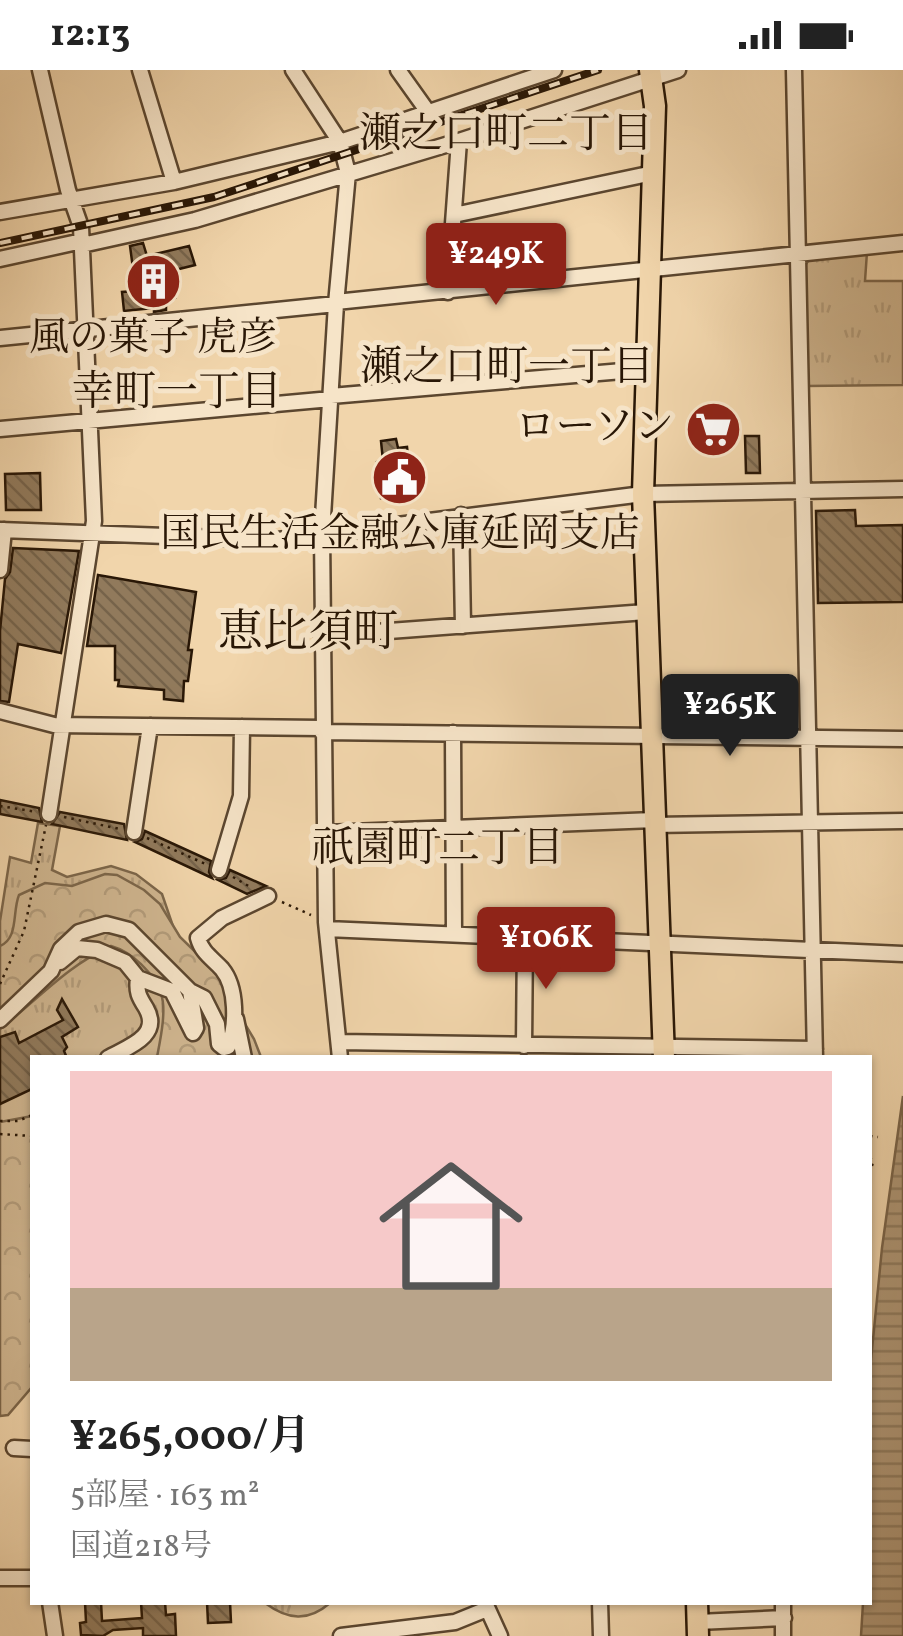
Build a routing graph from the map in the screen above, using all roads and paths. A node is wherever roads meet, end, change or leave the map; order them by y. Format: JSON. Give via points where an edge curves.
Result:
{"nodes":[{"id":1,"x":40,"y":70,"type":"edge"},
{"id":2,"x":140,"y":70,"type":"edge"},
{"id":3,"x":293,"y":70,"type":"edge"},
{"id":4,"x":398,"y":70,"type":"edge"},
{"id":5,"x":554,"y":70,"type":"edge"},
{"id":6,"x":678,"y":70,"type":"edge"},
{"id":7,"x":794,"y":70,"type":"edge"},
{"id":8,"x":651,"y":74,"type":"edge"},
{"id":9,"x":517,"y":75,"type":"edge"},
{"id":10,"x":428,"y":112,"type":"junction"},
{"id":11,"x":459,"y":141,"type":"junction"},
{"id":12,"x":340,"y":142,"type":"junction"},
{"id":13,"x":654,"y":172,"type":"junction"},
{"id":14,"x":348,"y":173,"type":"junction"},
{"id":15,"x":174,"y":182,"type":"junction"},
{"id":16,"x":74,"y":199,"type":"junction"},
{"id":17,"x":0,"y":212,"type":"edge"},
{"id":18,"x":454,"y":215,"type":"junction"},
{"id":19,"x":903,"y":242,"type":"edge"},
{"id":20,"x":82,"y":243,"type":"junction"},
{"id":21,"x":798,"y":254,"type":"junction"},
{"id":22,"x":0,"y":259,"type":"edge"},
{"id":23,"x":651,"y":270,"type":"junction"},
{"id":24,"x":448,"y":292,"type":"junction"},
{"id":25,"x":336,"y":303,"type":"junction"},
{"id":26,"x":85,"y":329,"type":"junction"},
{"id":27,"x":0,"y":338,"type":"edge"},
{"id":28,"x":646,"y":369,"type":"junction"},
{"id":29,"x":331,"y":397,"type":"junction"},
{"id":30,"x":90,"y":420,"type":"junction"},
{"id":31,"x":0,"y":429,"type":"edge"},
{"id":32,"x":803,"y":488,"type":"junction"},
{"id":33,"x":903,"y":489,"type":"edge"},
{"id":34,"x":642,"y":494,"type":"junction"},
{"id":35,"x":461,"y":515,"type":"junction"},
{"id":36,"x":2,"y":530,"type":"edge"},
{"id":37,"x":92,"y":533,"type":"junction"},
{"id":38,"x":322,"y":534,"type":"junction"},
{"id":39,"x":0,"y":570,"type":"edge"},
{"id":40,"x":646,"y":612,"type":"junction"},
{"id":41,"x":463,"y":626,"type":"junction"},
{"id":42,"x":322,"y":636,"type":"junction"},
{"id":43,"x":0,"y":711,"type":"edge"},
{"id":44,"x":62,"y":725,"type":"junction"},
{"id":45,"x":150,"y":726,"type":"junction"},
{"id":46,"x":242,"y":727,"type":"junction"},
{"id":47,"x":322,"y":730,"type":"junction"},
{"id":48,"x":453,"y":733,"type":"junction"},
{"id":49,"x":650,"y":737,"type":"junction"},
{"id":50,"x":809,"y":737,"type":"junction"},
{"id":51,"x":903,"y":739,"type":"edge"},
{"id":52,"x":0,"y":806,"type":"edge"},
{"id":53,"x":48,"y":814,"type":"junction"},
{"id":54,"x":811,"y":821,"type":"junction"},
{"id":55,"x":903,"y":821,"type":"edge"},
{"id":56,"x":654,"y":822,"type":"junction"},
{"id":57,"x":453,"y":827,"type":"junction"},
{"id":58,"x":134,"y":832,"type":"junction"},
{"id":59,"x":325,"y":833,"type":"junction"},
{"id":60,"x":219,"y":870,"type":"junction"},
{"id":61,"x":268,"y":896,"type":"junction"},
{"id":62,"x":327,"y":925,"type":"junction"},
{"id":63,"x":454,"y":933,"type":"junction"},
{"id":64,"x":525,"y":937,"type":"junction"},
{"id":65,"x":659,"y":941,"type":"junction"},
{"id":66,"x":814,"y":949,"type":"junction"},
{"id":67,"x":903,"y":954,"type":"edge"},
{"id":68,"x":55,"y":965,"type":"junction"},
{"id":69,"x":138,"y":978,"type":"junction"},
{"id":70,"x":0,"y":984,"type":"edge"},
{"id":71,"x":190,"y":990,"type":"junction"},
{"id":72,"x":235,"y":1013,"type":"junction"},
{"id":73,"x":0,"y":1020,"type":"edge"},
{"id":74,"x":339,"y":1050,"type":"edge"},
{"id":75,"x":520,"y":1050,"type":"edge"},
{"id":76,"x":664,"y":1052,"type":"edge"},
{"id":77,"x":815,"y":1053,"type":"edge"},
{"id":78,"x":113,"y":1055,"type":"edge"},
{"id":79,"x":243,"y":1055,"type":"edge"},
{"id":80,"x":30,"y":1116,"type":"edge"},
{"id":81,"x":0,"y":1121,"type":"edge"},
{"id":82,"x":0,"y":1134,"type":"edge"},
{"id":83,"x":30,"y":1136,"type":"edge"},
{"id":84,"x":872,"y":1136,"type":"edge"},
{"id":85,"x":878,"y":1137,"type":"dead end"},
{"id":86,"x":14,"y":1448,"type":"dead end"},
{"id":87,"x":30,"y":1449,"type":"edge"},
{"id":88,"x":0,"y":1578,"type":"edge"},
{"id":89,"x":30,"y":1578,"type":"edge"},
{"id":90,"x":50,"y":1605,"type":"edge"},
{"id":91,"x":600,"y":1605,"type":"edge"},
{"id":92,"x":486,"y":1606,"type":"edge"},
{"id":93,"x":784,"y":1610,"type":"edge"},
{"id":94,"x":698,"y":1620,"type":"edge"},
{"id":95,"x":55,"y":1636,"type":"edge"},
{"id":96,"x":340,"y":1636,"type":"edge"},
{"id":97,"x":500,"y":1636,"type":"edge"},
{"id":98,"x":601,"y":1636,"type":"edge"},
{"id":99,"x":783,"y":1636,"type":"edge"}],
"edges":[{"from":1,"to":16,"type":"street"},
{"from":2,"to":15,"type":"street"},
{"from":3,"to":12,"type":"street"},
{"from":4,"to":10,"type":"street"},
{"from":5,"to":9,"type":"street"},
{"from":6,"to":8,"type":"street"},
{"from":7,"to":21,"type":"street"},
{"from":8,"to":11,"type":"street"},
{"from":8,"to":13,"type":"highway"},
{"from":9,"to":10,"type":"street"},
{"from":10,"to":12,"type":"street"},
{"from":11,"to":14,"type":"street"},
{"from":11,"to":18,"type":"street"},
{"from":12,"to":14,"type":"street"},
{"from":12,"to":15,"type":"street"},
{"from":13,"to":18,"type":"street"},
{"from":13,"to":23,"type":"highway"},
{"from":14,"to":20,"type":"street","via":[[194,220]]},
{"from":14,"to":25,"type":"street"},
{"from":15,"to":16,"type":"street"},
{"from":16,"to":17,"type":"street"},
{"from":16,"to":20,"type":"street"},
{"from":18,"to":24,"type":"street"},
{"from":19,"to":21,"type":"street"},
{"from":20,"to":22,"type":"street"},
{"from":20,"to":26,"type":"street"},
{"from":21,"to":23,"type":"street"},
{"from":21,"to":32,"type":"street"},
{"from":23,"to":24,"type":"street"},
{"from":23,"to":28,"type":"highway"},
{"from":24,"to":25,"type":"street"},
{"from":25,"to":26,"type":"street"},
{"from":25,"to":29,"type":"street"},
{"from":26,"to":27,"type":"street"},
{"from":26,"to":30,"type":"street"},
{"from":28,"to":29,"type":"street"},
{"from":28,"to":34,"type":"highway"},
{"from":29,"to":30,"type":"street"},
{"from":29,"to":38,"type":"street"},
{"from":30,"to":31,"type":"street"},
{"from":30,"to":37,"type":"street"},
{"from":32,"to":33,"type":"street"},
{"from":32,"to":34,"type":"street"},
{"from":32,"to":50,"type":"street"},
{"from":34,"to":35,"type":"street"},
{"from":34,"to":40,"type":"highway"},
{"from":35,"to":38,"type":"street"},
{"from":35,"to":41,"type":"street"},
{"from":36,"to":37,"type":"street"},
{"from":36,"to":39,"type":"street"},
{"from":37,"to":38,"type":"street","via":[[278,540]]},
{"from":37,"to":44,"type":"street"},
{"from":38,"to":42,"type":"street"},
{"from":40,"to":41,"type":"street"},
{"from":40,"to":49,"type":"highway"},
{"from":41,"to":42,"type":"street"},
{"from":42,"to":47,"type":"street"},
{"from":43,"to":44,"type":"street"},
{"from":44,"to":45,"type":"street"},
{"from":44,"to":53,"type":"street"},
{"from":45,"to":46,"type":"street"},
{"from":45,"to":58,"type":"street"},
{"from":46,"to":47,"type":"street"},
{"from":46,"to":60,"type":"street","via":[[241,796]]},
{"from":47,"to":48,"type":"street"},
{"from":47,"to":59,"type":"street"},
{"from":48,"to":49,"type":"street"},
{"from":48,"to":57,"type":"street"},
{"from":49,"to":50,"type":"street"},
{"from":49,"to":56,"type":"highway"},
{"from":50,"to":51,"type":"street"},
{"from":50,"to":54,"type":"street"},
{"from":52,"to":53,"type":"path"},
{"from":53,"to":58,"type":"path"},
{"from":53,"to":70,"type":"path","via":[[24,931]]},
{"from":54,"to":55,"type":"street"},
{"from":54,"to":56,"type":"street"},
{"from":54,"to":66,"type":"street"},
{"from":56,"to":57,"type":"street"},
{"from":56,"to":65,"type":"highway"},
{"from":57,"to":59,"type":"street"},
{"from":57,"to":63,"type":"street"},
{"from":58,"to":60,"type":"path"},
{"from":59,"to":62,"type":"street"},
{"from":60,"to":61,"type":"path"},
{"from":61,"to":62,"type":"path"},
{"from":61,"to":72,"type":"street","via":[[198,938],[227,977]]},
{"from":62,"to":63,"type":"street"},
{"from":62,"to":74,"type":"street"},
{"from":63,"to":64,"type":"street"},
{"from":64,"to":65,"type":"street"},
{"from":64,"to":75,"type":"street"},
{"from":65,"to":66,"type":"street"},
{"from":65,"to":76,"type":"highway"},
{"from":66,"to":67,"type":"street"},
{"from":66,"to":77,"type":"street"},
{"from":68,"to":69,"type":"street","via":[[85,947],[125,962]]},
{"from":68,"to":71,"type":"street","via":[[79,932],[116,924]]},
{"from":68,"to":73,"type":"street"},
{"from":69,"to":71,"type":"street","via":[[172,991],[192,1033]]},
{"from":69,"to":78,"type":"street","via":[[150,1028]]},
{"from":71,"to":72,"type":"street","via":[[204,998],[224,1048]]},
{"from":72,"to":79,"type":"street"},
{"from":74,"to":75,"type":"street"},
{"from":75,"to":76,"type":"street"},
{"from":76,"to":77,"type":"street"},
{"from":80,"to":81,"type":"path"},
{"from":82,"to":83,"type":"path"},
{"from":84,"to":85,"type":"path"},
{"from":86,"to":87,"type":"street"},
{"from":88,"to":89,"type":"street"},
{"from":90,"to":95,"type":"street"},
{"from":91,"to":98,"type":"street"},
{"from":92,"to":96,"type":"street","via":[[455,1622]]},
{"from":92,"to":97,"type":"street"},
{"from":93,"to":94,"type":"street"},
{"from":93,"to":99,"type":"street"}]}
